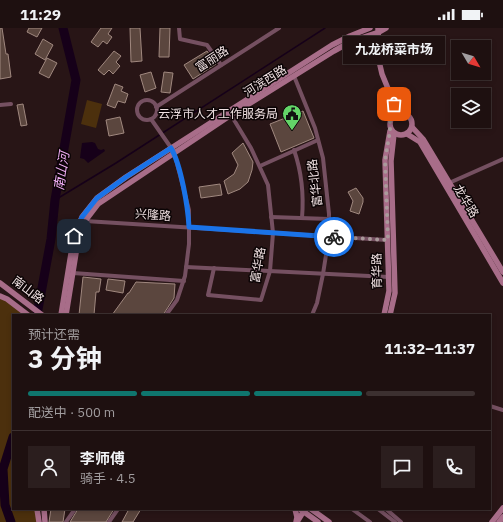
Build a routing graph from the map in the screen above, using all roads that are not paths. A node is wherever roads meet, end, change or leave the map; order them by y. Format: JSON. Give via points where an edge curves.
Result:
{"nodes":[{"id":1,"x":179,"y":28,"type":"edge"},
{"id":2,"x":279,"y":28,"type":"edge"},
{"id":3,"x":370,"y":28,"type":"edge"},
{"id":4,"x":386,"y":28,"type":"edge"},
{"id":5,"x":379,"y":30,"type":"edge"},
{"id":6,"x":221,"y":65,"type":"junction"},
{"id":7,"x":294,"y":76,"type":"junction"},
{"id":8,"x":11,"y":104,"type":"dead end"},
{"id":9,"x":0,"y":105,"type":"edge"},
{"id":10,"x":156,"y":108,"type":"junction"},
{"id":11,"x":398,"y":113,"type":"junction"},
{"id":12,"x":231,"y":115,"type":"junction"},
{"id":13,"x":151,"y":119,"type":"junction"},
{"id":14,"x":412,"y":127,"type":"junction"},
{"id":15,"x":392,"y":132,"type":"junction"},
{"id":16,"x":407,"y":134,"type":"junction"},
{"id":17,"x":318,"y":140,"type":"junction"},
{"id":18,"x":171,"y":148,"type":"junction"},
{"id":19,"x":294,"y":150,"type":"junction"},
{"id":20,"x":503,"y":159,"type":"edge"},
{"id":21,"x":260,"y":166,"type":"junction"},
{"id":22,"x":449,"y":183,"type":"junction"},
{"id":23,"x":271,"y":217,"type":"junction"},
{"id":24,"x":302,"y":218,"type":"junction"},
{"id":25,"x":329,"y":219,"type":"junction"},
{"id":26,"x":85,"y":221,"type":"junction"},
{"id":27,"x":189,"y":227,"type":"junction"},
{"id":28,"x":273,"y":233,"type":"junction"},
{"id":29,"x":329,"y":236,"type":"junction"},
{"id":30,"x":388,"y":240,"type":"junction"},
{"id":31,"x":186,"y":267,"type":"junction"},
{"id":32,"x":214,"y":268,"type":"junction"},
{"id":33,"x":270,"y":271,"type":"junction"},
{"id":34,"x":503,"y":272,"type":"edge"},
{"id":35,"x":73,"y":273,"type":"junction"},
{"id":36,"x":323,"y":274,"type":"junction"},
{"id":37,"x":389,"y":277,"type":"junction"},
{"id":38,"x":184,"y":281,"type":"junction"},
{"id":39,"x":0,"y":283,"type":"edge"},
{"id":40,"x":503,"y":283,"type":"edge"},
{"id":41,"x":0,"y":296,"type":"edge"},
{"id":42,"x":27,"y":314,"type":"edge"},
{"id":43,"x":41,"y":314,"type":"edge"},
{"id":44,"x":61,"y":314,"type":"edge"},
{"id":45,"x":66,"y":314,"type":"edge"},
{"id":46,"x":167,"y":314,"type":"edge"},
{"id":47,"x":312,"y":314,"type":"edge"},
{"id":48,"x":384,"y":314,"type":"edge"},
{"id":49,"x":390,"y":314,"type":"edge"},
{"id":50,"x":491,"y":406,"type":"edge"},
{"id":51,"x":503,"y":410,"type":"edge"},
{"id":52,"x":503,"y":508,"type":"edge"},
{"id":53,"x":37,"y":510,"type":"edge"},
{"id":54,"x":44,"y":510,"type":"edge"},
{"id":55,"x":74,"y":510,"type":"edge"},
{"id":56,"x":117,"y":510,"type":"edge"},
{"id":57,"x":295,"y":510,"type":"edge"},
{"id":58,"x":353,"y":510,"type":"edge"},
{"id":59,"x":379,"y":510,"type":"edge"},
{"id":60,"x":387,"y":510,"type":"edge"},
{"id":61,"x":309,"y":512,"type":"edge"},
{"id":62,"x":503,"y":518,"type":"edge"},
{"id":63,"x":319,"y":521,"type":"edge"},
{"id":64,"x":39,"y":522,"type":"edge"},
{"id":65,"x":45,"y":522,"type":"edge"},
{"id":66,"x":66,"y":522,"type":"edge"},
{"id":67,"x":108,"y":522,"type":"edge"},
{"id":68,"x":296,"y":522,"type":"edge"},
{"id":69,"x":305,"y":522,"type":"edge"},
{"id":70,"x":329,"y":522,"type":"edge"},
{"id":71,"x":370,"y":522,"type":"edge"},
{"id":72,"x":396,"y":522,"type":"edge"},
{"id":73,"x":401,"y":522,"type":"edge"},
{"id":74,"x":492,"y":522,"type":"edge"},
{"id":75,"x":499,"y":522,"type":"edge"}],
"edges":[{"from":1,"to":6,"type":"street","via":[[180,39],[207,45]]},
{"from":2,"to":6,"type":"street","name":"富丽路"},
{"from":3,"to":18,"type":"street","name":"河滨西路","via":[[332,45]]},
{"from":4,"to":5,"type":"street","name":"河滨西路"},
{"from":5,"to":7,"type":"street","name":"河滨西路","via":[[352,41]]},
{"from":5,"to":11,"type":"street","name":"龙华路","via":[[379,61]]},
{"from":6,"to":10,"type":"street","name":"富丽路"},
{"from":7,"to":12,"type":"street","name":"河滨西路"},
{"from":7,"to":17,"type":"street","name":"富华北路"},
{"from":8,"to":9,"type":"street"},
{"from":10,"to":13,"type":"street","via":[[156,113]]},
{"from":10,"to":13,"type":"street","via":[[151,101],[146,100],[138,106],[137,111],[141,118]]},
{"from":11,"to":14,"type":"street","name":"龙华路","via":[[404,113],[411,119]]},
{"from":11,"to":15,"type":"street","via":[[390,120]]},
{"from":12,"to":18,"type":"street","name":"河滨西路"},
{"from":12,"to":21,"type":"street","name":"富华路"},
{"from":13,"to":18,"type":"street"},
{"from":14,"to":16,"type":"street"},
{"from":14,"to":22,"type":"street","name":"龙华路","via":[[423,139]]},
{"from":15,"to":16,"type":"street","via":[[402,136]]},
{"from":15,"to":30,"type":"street","name":"育华路","via":[[385,160]]},
{"from":15,"to":49,"type":"street","name":"育华路","via":[[395,293]]},
{"from":16,"to":40,"type":"street","name":"龙华路","via":[[420,142]]},
{"from":17,"to":19,"type":"street"},
{"from":17,"to":25,"type":"street","name":"富华北路","via":[[323,158]]},
{"from":18,"to":26,"type":"street","name":"河滨西路","via":[[98,204]]},
{"from":18,"to":27,"type":"street","via":[[188,210]]},
{"from":18,"to":44,"type":"street","name":"河滨西路","via":[[97,198],[82,217],[74,236]]},
{"from":19,"to":21,"type":"street"},
{"from":19,"to":24,"type":"street","via":[[303,183]]},
{"from":20,"to":22,"type":"street"},
{"from":21,"to":23,"type":"street","name":"富华路","via":[[268,185]]},
{"from":22,"to":34,"type":"street","name":"龙华路"},
{"from":23,"to":24,"type":"street"},
{"from":23,"to":28,"type":"street","name":"富华路"},
{"from":24,"to":25,"type":"street"},
{"from":25,"to":29,"type":"street","name":"富华北路"},
{"from":26,"to":27,"type":"street","name":"兴隆路"},
{"from":26,"to":35,"type":"street","name":"河滨西路"},
{"from":27,"to":28,"type":"street","name":"兴隆路"},
{"from":27,"to":31,"type":"street"},
{"from":28,"to":29,"type":"street","name":"兴隆路"},
{"from":28,"to":33,"type":"street","name":"富华路"},
{"from":29,"to":30,"type":"street","name":"兴隆路"},
{"from":29,"to":36,"type":"street","name":"富华北路"},
{"from":30,"to":37,"type":"street","name":"育华路"},
{"from":31,"to":32,"type":"street"},
{"from":31,"to":38,"type":"street"},
{"from":32,"to":33,"type":"street"},
{"from":32,"to":33,"type":"street","name":"富华路","via":[[208,295],[261,300]]},
{"from":33,"to":36,"type":"street"},
{"from":35,"to":38,"type":"street"},
{"from":35,"to":45,"type":"street","name":"河滨西路"},
{"from":36,"to":37,"type":"street"},
{"from":36,"to":47,"type":"street","name":"富华北路"},
{"from":37,"to":48,"type":"street","name":"育华路"},
{"from":38,"to":46,"type":"street","via":[[177,300]]},
{"from":39,"to":43,"type":"street","name":"南山路"},
{"from":41,"to":42,"type":"street","name":"南山路"},
{"from":50,"to":51,"type":"street"},
{"from":52,"to":74,"type":"street"},
{"from":53,"to":64,"type":"street"},
{"from":54,"to":65,"type":"street"},
{"from":55,"to":66,"type":"street"},
{"from":56,"to":67,"type":"street"},
{"from":57,"to":68,"type":"street"},
{"from":58,"to":71,"type":"street"},
{"from":59,"to":72,"type":"street"},
{"from":60,"to":73,"type":"street"},
{"from":61,"to":63,"type":"street"},
{"from":61,"to":63,"type":"street"},
{"from":61,"to":68,"type":"street"},
{"from":61,"to":69,"type":"street"},
{"from":62,"to":75,"type":"street"},
{"from":63,"to":70,"type":"street"}]}
